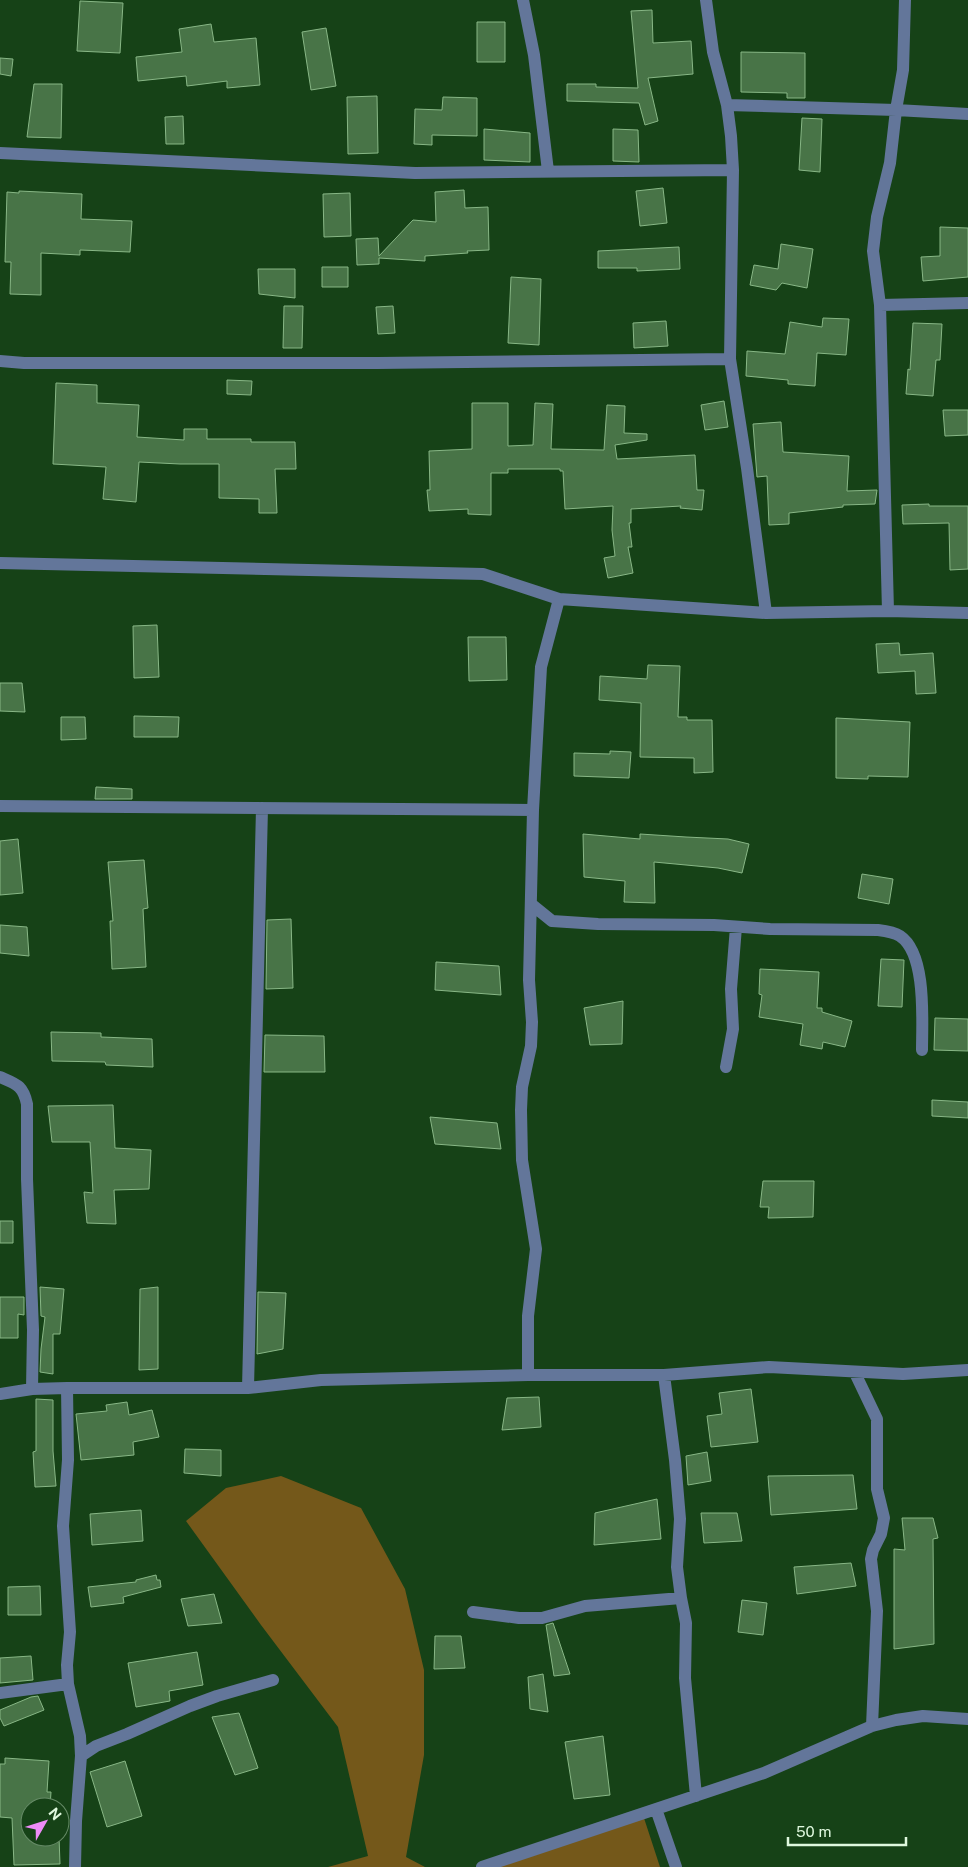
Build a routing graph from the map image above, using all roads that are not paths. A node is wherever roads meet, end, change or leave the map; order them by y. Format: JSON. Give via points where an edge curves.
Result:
{"nodes":[{"id":1,"x":523,"y":0,"type":"edge"},
{"id":2,"x":706,"y":0,"type":"edge"},
{"id":3,"x":905,"y":0,"type":"edge"},
{"id":4,"x":727,"y":105,"type":"junction"},
{"id":5,"x":896,"y":110,"type":"junction"},
{"id":6,"x":968,"y":114,"type":"edge"},
{"id":7,"x":0,"y":153,"type":"edge"},
{"id":8,"x":733,"y":170,"type":"junction"},
{"id":9,"x":548,"y":171,"type":"junction"},
{"id":10,"x":968,"y":303,"type":"edge"},
{"id":11,"x":880,"y":305,"type":"junction"},
{"id":12,"x":730,"y":359,"type":"junction"},
{"id":13,"x":0,"y":361,"type":"edge"},
{"id":14,"x":0,"y":563,"type":"edge"},
{"id":15,"x":559,"y":598,"type":"junction"},
{"id":16,"x":888,"y":611,"type":"junction"},
{"id":17,"x":766,"y":613,"type":"junction"},
{"id":18,"x":968,"y":613,"type":"edge"},
{"id":19,"x":0,"y":806,"type":"edge"},
{"id":20,"x":262,"y":808,"type":"junction"},
{"id":21,"x":533,"y":810,"type":"junction"},
{"id":22,"x":531,"y":904,"type":"junction"},
{"id":23,"x":736,"y":927,"type":"junction"},
{"id":24,"x":922,"y":1050,"type":"dead end"},
{"id":25,"x":726,"y":1067,"type":"dead end"},
{"id":26,"x":0,"y":1076,"type":"edge"},
{"id":27,"x":968,"y":1370,"type":"edge"},
{"id":28,"x":855,"y":1373,"type":"junction"},
{"id":29,"x":528,"y":1375,"type":"junction"},
{"id":30,"x":664,"y":1375,"type":"junction"},
{"id":31,"x":66,"y":1388,"type":"junction"},
{"id":32,"x":248,"y":1388,"type":"junction"},
{"id":33,"x":32,"y":1390,"type":"junction"},
{"id":34,"x":0,"y":1394,"type":"edge"},
{"id":35,"x":680,"y":1598,"type":"junction"},
{"id":36,"x":473,"y":1612,"type":"dead end"},
{"id":37,"x":273,"y":1680,"type":"dead end"},
{"id":38,"x":68,"y":1684,"type":"junction"},
{"id":39,"x":0,"y":1693,"type":"edge"},
{"id":40,"x":968,"y":1719,"type":"edge"},
{"id":41,"x":872,"y":1726,"type":"junction"},
{"id":42,"x":80,"y":1736,"type":"junction"},
{"id":43,"x":96,"y":1746,"type":"junction"},
{"id":44,"x":81,"y":1756,"type":"junction"},
{"id":45,"x":696,"y":1796,"type":"junction"},
{"id":46,"x":656,"y":1809,"type":"junction"},
{"id":47,"x":74,"y":1867,"type":"edge"},
{"id":48,"x":482,"y":1867,"type":"edge"},
{"id":49,"x":676,"y":1867,"type":"edge"}],
"edges":[{"from":1,"to":9,"type":"street","via":[[534,55]]},
{"from":2,"to":4,"type":"street"},
{"from":3,"to":5,"type":"street","via":[[903,70]]},
{"from":4,"to":5,"type":"street"},
{"from":4,"to":8,"type":"street"},
{"from":5,"to":6,"type":"street"},
{"from":5,"to":11,"type":"street","via":[[890,163],[877,217],[873,251]]},
{"from":7,"to":9,"type":"street","via":[[415,173]]},
{"from":8,"to":9,"type":"street"},
{"from":8,"to":12,"type":"street"},
{"from":10,"to":11,"type":"street"},
{"from":11,"to":16,"type":"street"},
{"from":12,"to":13,"type":"street","via":[[378,363]]},
{"from":12,"to":17,"type":"street"},
{"from":14,"to":15,"type":"street","via":[[483,574]]},
{"from":15,"to":17,"type":"street"},
{"from":15,"to":21,"type":"street","via":[[541,667]]},
{"from":16,"to":17,"type":"street"},
{"from":16,"to":18,"type":"street"},
{"from":19,"to":20,"type":"street"},
{"from":20,"to":21,"type":"street"},
{"from":20,"to":32,"type":"street"},
{"from":21,"to":22,"type":"street"},
{"from":22,"to":23,"type":"street","via":[[552,922]]},
{"from":22,"to":29,"type":"street","via":[[531,1046],[522,1087],[521,1110],[522,1160],[536,1249],[528,1316]]},
{"from":23,"to":24,"type":"street","via":[[878,930],[901,937],[914,954],[918,971],[923,1010]]},
{"from":23,"to":25,"type":"street","via":[[731,989],[733,1029]]},
{"from":26,"to":33,"type":"street","via":[[20,1086],[27,1104],[34,1330]]},
{"from":27,"to":28,"type":"street"},
{"from":28,"to":30,"type":"street","via":[[769,1367]]},
{"from":28,"to":41,"type":"street","via":[[877,1419],[877,1489],[884,1518],[882,1534],[871,1559],[877,1611]]},
{"from":29,"to":30,"type":"street"},
{"from":29,"to":32,"type":"street","via":[[320,1380]]},
{"from":30,"to":35,"type":"street","via":[[680,1519],[677,1567]]},
{"from":31,"to":32,"type":"street"},
{"from":31,"to":33,"type":"street"},
{"from":31,"to":38,"type":"street","via":[[68,1460],[64,1526],[70,1632]]},
{"from":33,"to":34,"type":"street"},
{"from":35,"to":36,"type":"street","via":[[585,1606],[542,1618]]},
{"from":35,"to":45,"type":"street","via":[[686,1623],[685,1678]]},
{"from":37,"to":43,"type":"street","via":[[190,1706]]},
{"from":38,"to":39,"type":"street"},
{"from":38,"to":42,"type":"street"},
{"from":40,"to":41,"type":"street","via":[[923,1716]]},
{"from":41,"to":45,"type":"street","via":[[764,1773]]},
{"from":42,"to":43,"type":"street"},
{"from":42,"to":44,"type":"street"},
{"from":43,"to":44,"type":"street"},
{"from":44,"to":47,"type":"street"},
{"from":45,"to":46,"type":"street"},
{"from":46,"to":48,"type":"street"},
{"from":46,"to":49,"type":"street"}]}
